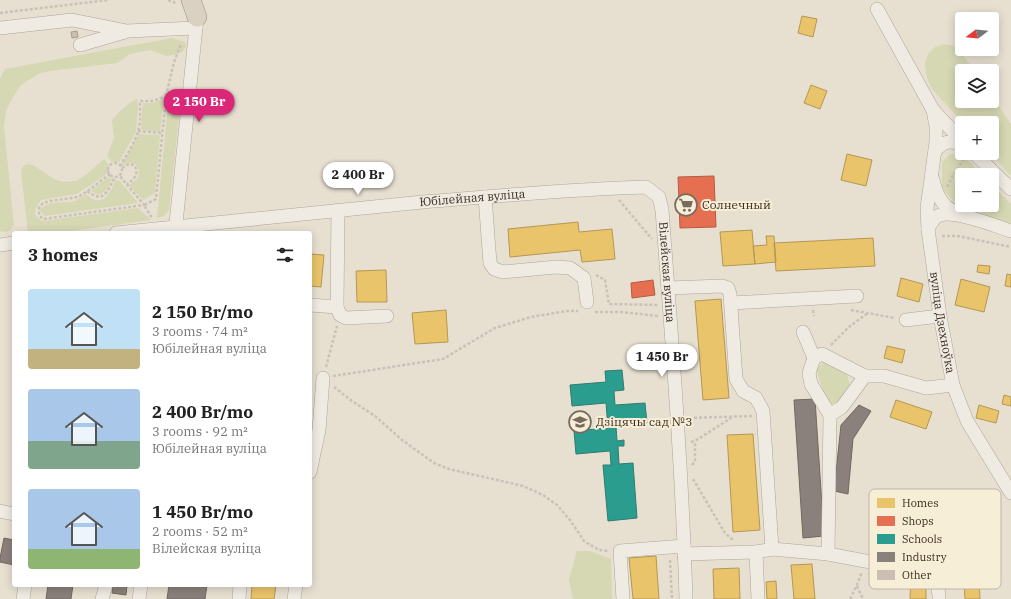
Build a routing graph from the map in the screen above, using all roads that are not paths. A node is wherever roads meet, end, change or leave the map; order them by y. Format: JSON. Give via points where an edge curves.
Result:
{"nodes":[{"id":1,"x":877,"y":9,"type":"dead end"},
{"id":2,"x":195,"y":15,"type":"edge"},
{"id":3,"x":0,"y":28,"type":"edge"},
{"id":4,"x":127,"y":31,"type":"junction"},
{"id":5,"x":80,"y":45,"type":"dead end"},
{"id":6,"x":933,"y":110,"type":"junction"},
{"id":7,"x":955,"y":133,"type":"edge"},
{"id":8,"x":955,"y":142,"type":"edge"},
{"id":9,"x":935,"y":152,"type":"junction"},
{"id":10,"x":981,"y":160,"type":"edge"},
{"id":11,"x":932,"y":174,"type":"junction"},
{"id":12,"x":602,"y":188,"type":"joint"},
{"id":13,"x":1011,"y":189,"type":"edge"},
{"id":14,"x":485,"y":197,"type":"junction"},
{"id":15,"x":338,"y":210,"type":"junction"},
{"id":16,"x":963,"y":216,"type":"junction"},
{"id":17,"x":176,"y":230,"type":"edge"},
{"id":18,"x":156,"y":231,"type":"edge"},
{"id":19,"x":1011,"y":231,"type":"edge"},
{"id":20,"x":933,"y":232,"type":"junction"},
{"id":21,"x":12,"y":243,"type":"edge"},
{"id":22,"x":0,"y":245,"type":"edge"},
{"id":23,"x":668,"y":288,"type":"junction"},
{"id":24,"x":857,"y":296,"type":"dead end"},
{"id":25,"x":731,"y":303,"type":"junction"},
{"id":26,"x":312,"y":304,"type":"edge"},
{"id":27,"x":587,"y":308,"type":"road end"},
{"id":28,"x":339,"y":311,"type":"junction"},
{"id":29,"x":387,"y":316,"type":"dead end"},
{"id":30,"x":940,"y":316,"type":"junction"},
{"id":31,"x":906,"y":320,"type":"road end"},
{"id":32,"x":803,"y":332,"type":"dead end"},
{"id":33,"x":818,"y":356,"type":"junction"},
{"id":34,"x":865,"y":376,"type":"junction"},
{"id":35,"x":323,"y":378,"type":"road end"},
{"id":36,"x":952,"y":385,"type":"junction"},
{"id":37,"x":830,"y":415,"type":"junction"},
{"id":38,"x":312,"y":463,"type":"edge"},
{"id":39,"x":1011,"y":493,"type":"edge"},
{"id":40,"x":0,"y":512,"type":"edge"},
{"id":41,"x":12,"y":514,"type":"edge"},
{"id":42,"x":772,"y":549,"type":"junction"},
{"id":43,"x":684,"y":550,"type":"junction"},
{"id":44,"x":752,"y":552,"type":"junction"},
{"id":45,"x":828,"y":554,"type":"junction"},
{"id":46,"x":869,"y":562,"type":"edge"},
{"id":47,"x":25,"y":587,"type":"edge"},
{"id":48,"x":105,"y":587,"type":"edge"},
{"id":49,"x":141,"y":587,"type":"edge"},
{"id":50,"x":240,"y":587,"type":"edge"},
{"id":51,"x":296,"y":587,"type":"edge"},
{"id":52,"x":938,"y":589,"type":"edge"},
{"id":53,"x":23,"y":599,"type":"edge"},
{"id":54,"x":102,"y":599,"type":"edge"},
{"id":55,"x":139,"y":599,"type":"edge"},
{"id":56,"x":239,"y":599,"type":"edge"},
{"id":57,"x":294,"y":599,"type":"edge"},
{"id":58,"x":623,"y":599,"type":"edge"},
{"id":59,"x":686,"y":599,"type":"edge"},
{"id":60,"x":758,"y":599,"type":"edge"},
{"id":61,"x":939,"y":599,"type":"edge"}],
"edges":[{"from":1,"to":6,"type":"street"},
{"from":2,"to":4,"type":"street"},
{"from":2,"to":17,"type":"street"},
{"from":3,"to":4,"type":"street","via":[[76,20]]},
{"from":4,"to":5,"type":"street"},
{"from":6,"to":7,"type":"street"},
{"from":6,"to":9,"type":"street","name":"вуліца Дзехноўка","via":[[936,126]]},
{"from":8,"to":9,"type":"street","via":[[947,142]]},
{"from":9,"to":11,"type":"street","name":"вуліца Дзехноўка"},
{"from":10,"to":13,"type":"street"},
{"from":11,"to":16,"type":"street","via":[[935,190],[946,207]]},
{"from":11,"to":20,"type":"street","name":"вуліца Дзехноўка","via":[[927,208]]},
{"from":12,"to":14,"type":"street","name":"Юбілейная вуліца"},
{"from":12,"to":23,"type":"street","name":"Вілейская вуліца","via":[[646,187],[659,197]]},
{"from":14,"to":15,"type":"street","name":"Юбілейная вуліца"},
{"from":14,"to":27,"type":"street","via":[[490,263],[494,269],[503,272],[570,268],[584,278]]},
{"from":15,"to":17,"type":"street","name":"Юбілейная вуліца"},
{"from":15,"to":28,"type":"street"},
{"from":16,"to":19,"type":"street"},
{"from":16,"to":20,"type":"street","via":[[940,215],[933,220]]},
{"from":17,"to":18,"type":"street","name":"Юбілейная вуліца"},
{"from":20,"to":30,"type":"street","name":"вуліца Дзехноўка"},
{"from":21,"to":22,"type":"street"},
{"from":23,"to":25,"type":"street","via":[[722,286],[728,288]]},
{"from":23,"to":43,"type":"street","name":"Вілейская вуліца"},
{"from":24,"to":25,"type":"street"},
{"from":25,"to":42,"type":"street","via":[[736,378],[743,391],[756,398],[764,416]]},
{"from":26,"to":28,"type":"street"},
{"from":28,"to":29,"type":"street","via":[[346,318]]},
{"from":30,"to":31,"type":"street"},
{"from":30,"to":36,"type":"street","name":"вуліца Дзехноўка"},
{"from":32,"to":33,"type":"street"},
{"from":33,"to":34,"type":"street"},
{"from":33,"to":37,"type":"street","via":[[809,373],[811,384]]},
{"from":34,"to":36,"type":"street","via":[[884,376],[926,388]]},
{"from":34,"to":37,"type":"street","via":[[842,407]]},
{"from":35,"to":38,"type":"street","via":[[319,430]]},
{"from":36,"to":39,"type":"street","name":"вуліца Дзехноўка","via":[[967,421]]},
{"from":37,"to":45,"type":"street"},
{"from":40,"to":41,"type":"street"},
{"from":42,"to":44,"type":"street"},
{"from":42,"to":45,"type":"street"},
{"from":43,"to":44,"type":"street"},
{"from":43,"to":58,"type":"street","via":[[670,548],[620,551]]},
{"from":43,"to":59,"type":"street","name":"Вілейская вуліца"},
{"from":44,"to":60,"type":"street"},
{"from":45,"to":46,"type":"street"},
{"from":47,"to":53,"type":"street"},
{"from":48,"to":54,"type":"street"},
{"from":49,"to":55,"type":"street"},
{"from":50,"to":56,"type":"street"},
{"from":51,"to":57,"type":"street"},
{"from":52,"to":61,"type":"street"}]}
